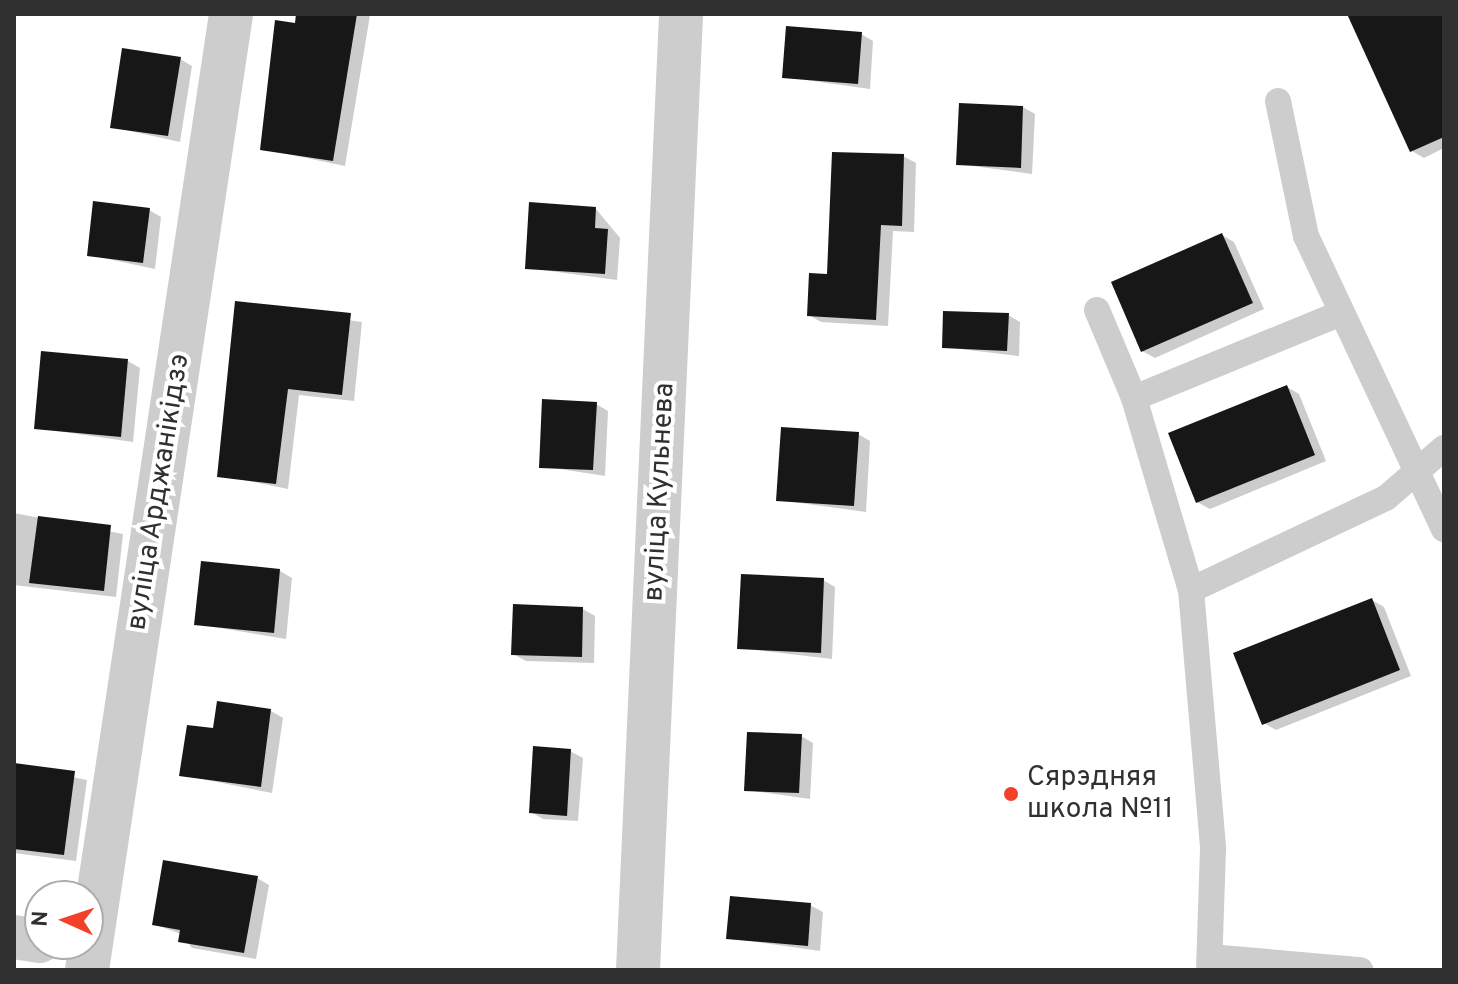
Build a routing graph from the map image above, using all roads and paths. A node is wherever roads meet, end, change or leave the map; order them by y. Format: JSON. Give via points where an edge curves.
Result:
{"nodes":[{"id":1,"x":231,"y":14,"type":"edge"},
{"id":2,"x":681,"y":14,"type":"edge"},
{"id":3,"x":1278,"y":101,"type":"dead end"},
{"id":4,"x":1097,"y":310,"type":"dead end"},
{"id":5,"x":1341,"y":313,"type":"junction"},
{"id":6,"x":1134,"y":398,"type":"junction"},
{"id":7,"x":1444,"y":448,"type":"edge"},
{"id":8,"x":1418,"y":470,"type":"junction"},
{"id":9,"x":1444,"y":529,"type":"edge"},
{"id":10,"x":1191,"y":590,"type":"junction"},
{"id":11,"x":91,"y":880,"type":"edge"},
{"id":12,"x":1209,"y":964,"type":"edge"},
{"id":13,"x":638,"y":970,"type":"edge"},
{"id":14,"x":1360,"y":970,"type":"edge"}],
"edges":[{"from":1,"to":11,"type":"street","name":"вуліца Арджанікідзэ"},
{"from":2,"to":13,"type":"street","name":"вуліца Кульнева"},
{"from":3,"to":5,"type":"lane","via":[[1306,236]]},
{"from":4,"to":6,"type":"lane"},
{"from":5,"to":6,"type":"lane"},
{"from":5,"to":8,"type":"lane"},
{"from":6,"to":10,"type":"lane"},
{"from":7,"to":8,"type":"lane"},
{"from":8,"to":9,"type":"lane"},
{"from":8,"to":10,"type":"lane","via":[[1386,498]]},
{"from":10,"to":12,"type":"lane","via":[[1213,849]]},
{"from":12,"to":14,"type":"lane"}]}
